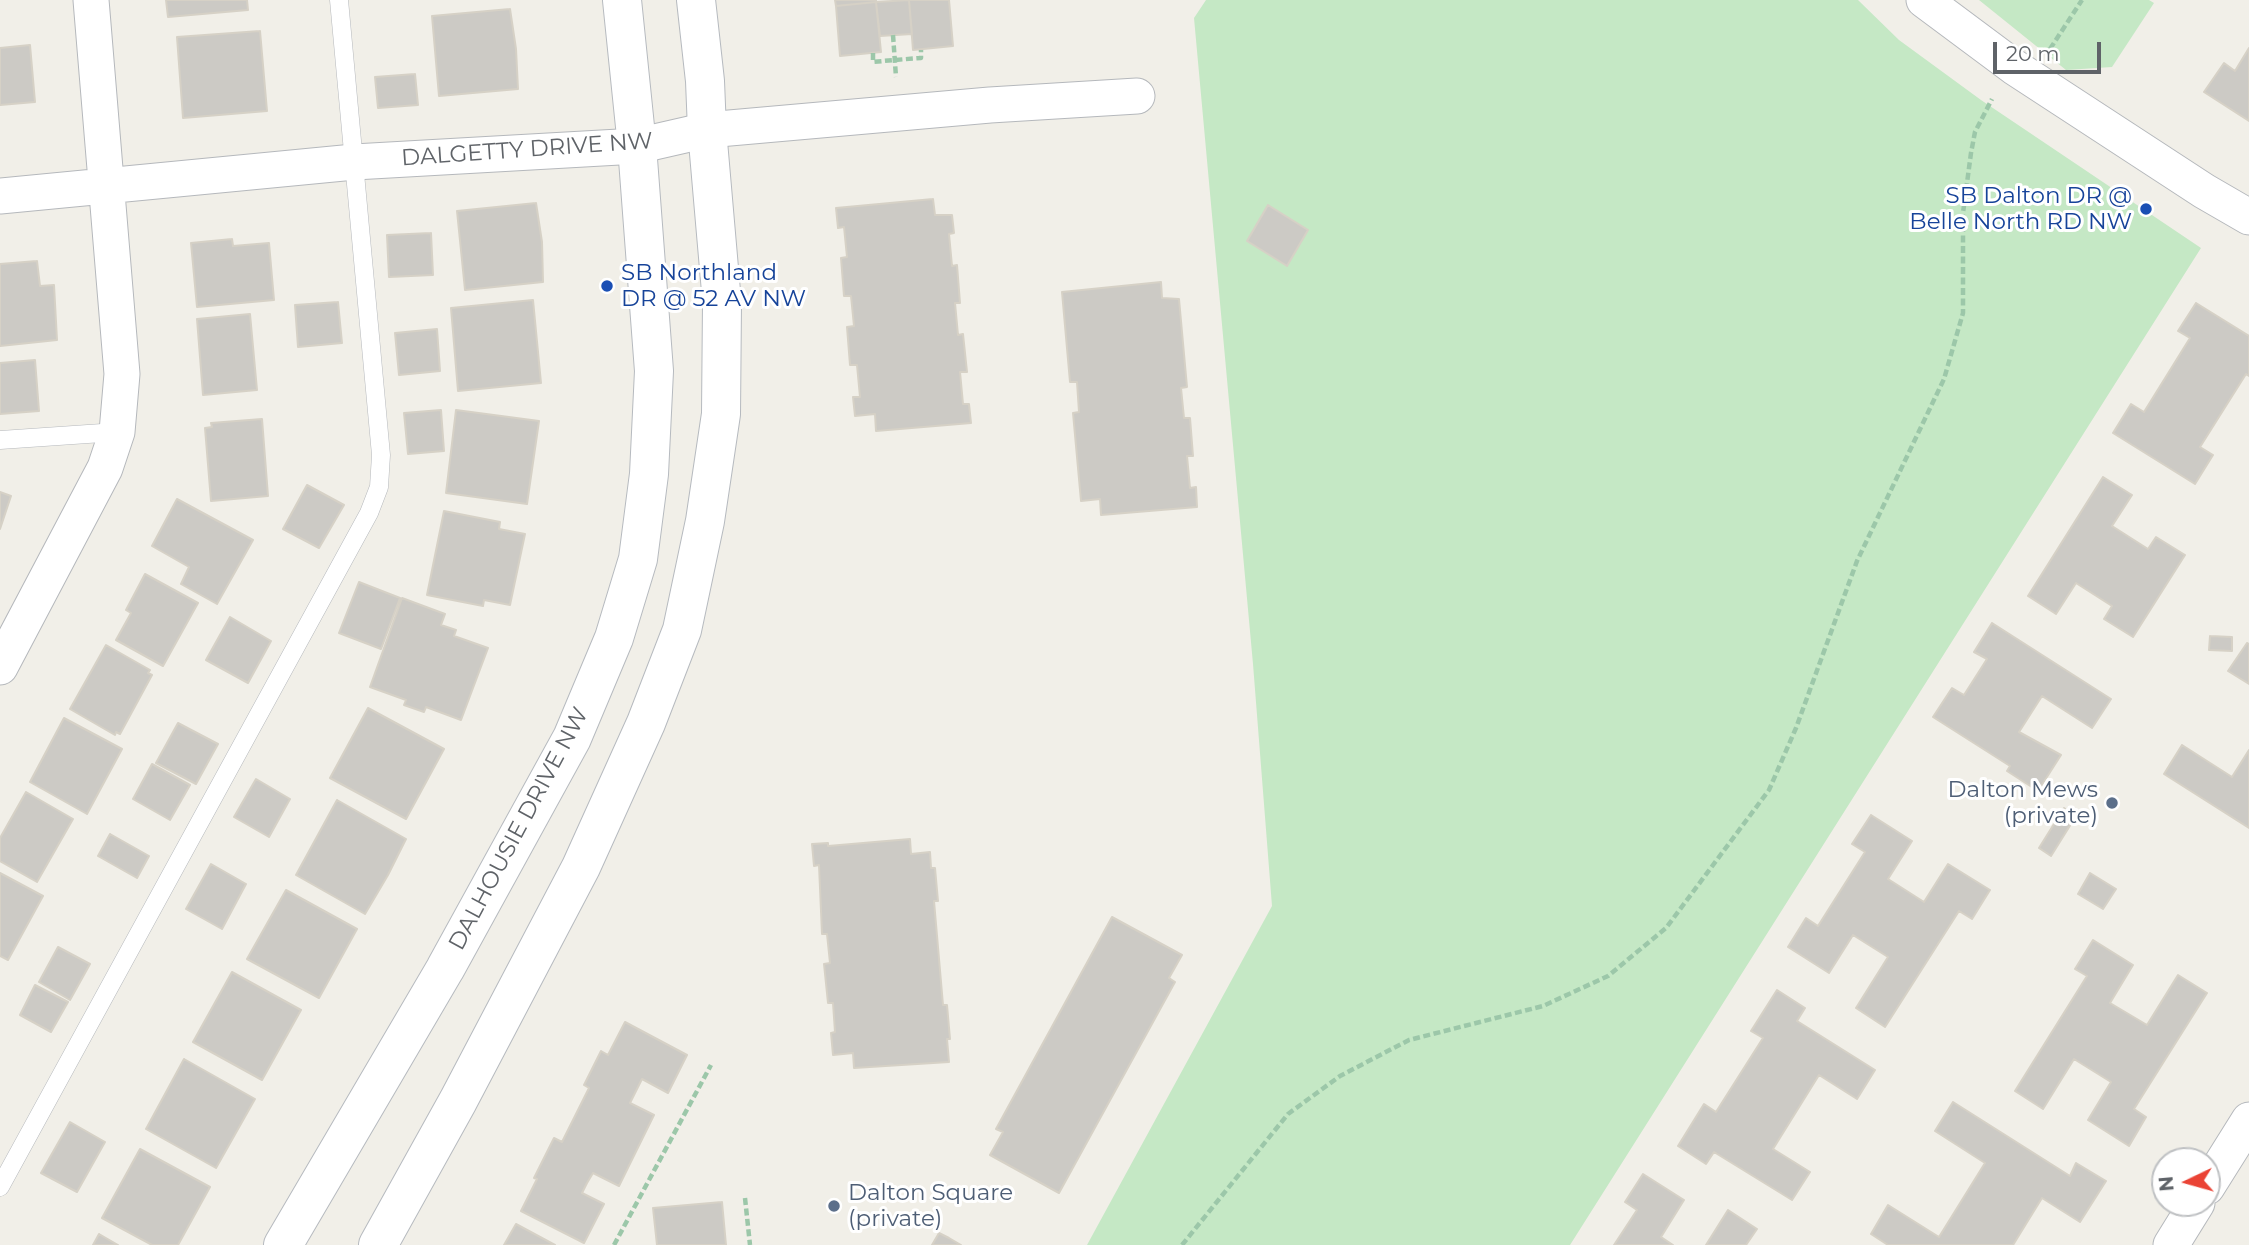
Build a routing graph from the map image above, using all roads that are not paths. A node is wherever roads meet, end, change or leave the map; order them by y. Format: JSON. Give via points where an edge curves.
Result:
{"nodes":[{"id":1,"x":91,"y":0,"type":"edge"},
{"id":2,"x":339,"y":0,"type":"edge"},
{"id":3,"x":622,"y":0,"type":"edge"},
{"id":4,"x":696,"y":0,"type":"edge"},
{"id":5,"x":1924,"y":0,"type":"edge"},
{"id":6,"x":1137,"y":96,"type":"dead end"},
{"id":7,"x":707,"y":130,"type":"junction"},
{"id":8,"x":637,"y":146,"type":"junction"},
{"id":9,"x":354,"y":162,"type":"junction"},
{"id":10,"x":108,"y":184,"type":"junction"},
{"id":11,"x":0,"y":196,"type":"edge"},
{"id":12,"x":2249,"y":217,"type":"edge"},
{"id":13,"x":117,"y":432,"type":"junction"},
{"id":14,"x":0,"y":440,"type":"edge"},
{"id":15,"x":0,"y":667,"type":"edge"},
{"id":16,"x":2249,"y":1120,"type":"edge"},
{"id":17,"x":2221,"y":1165,"type":"edge"},
{"id":18,"x":0,"y":1187,"type":"edge"},
{"id":19,"x":2188,"y":1217,"type":"edge"},
{"id":20,"x":284,"y":1245,"type":"edge"},
{"id":21,"x":377,"y":1245,"type":"edge"},
{"id":22,"x":2171,"y":1245,"type":"edge"}],
"edges":[{"from":1,"to":10,"type":"street"},
{"from":2,"to":9,"type":"lane"},
{"from":3,"to":8,"type":"street","name":"DALHOUSIE DRIVE NW"},
{"from":4,"to":7,"type":"street"},
{"from":5,"to":12,"type":"street","via":[[2014,67]]},
{"from":6,"to":7,"type":"street","name":"DALGETTY DRIVE NW"},
{"from":7,"to":8,"type":"street","name":"DALGETTY DRIVE NW"},
{"from":7,"to":21,"type":"street","via":[[722,303],[721,414],[682,630],[581,867]]},
{"from":8,"to":9,"type":"street","name":"DALGETTY DRIVE NW"},
{"from":8,"to":20,"type":"street","name":"DALHOUSIE DRIVE NW","via":[[653,384],[649,474],[638,559],[614,638],[565,750],[445,969]]},
{"from":9,"to":10,"type":"street","name":"DALGETTY DRIVE NW"},
{"from":9,"to":18,"type":"lane","via":[[381,454],[379,487],[369,513]]},
{"from":10,"to":11,"type":"street","name":"DALGETTY DRIVE NW"},
{"from":10,"to":13,"type":"street","via":[[122,374]]},
{"from":13,"to":14,"type":"lane"},
{"from":13,"to":15,"type":"street","via":[[105,468]]},
{"from":16,"to":17,"type":"street"},
{"from":19,"to":22,"type":"street"}]}
